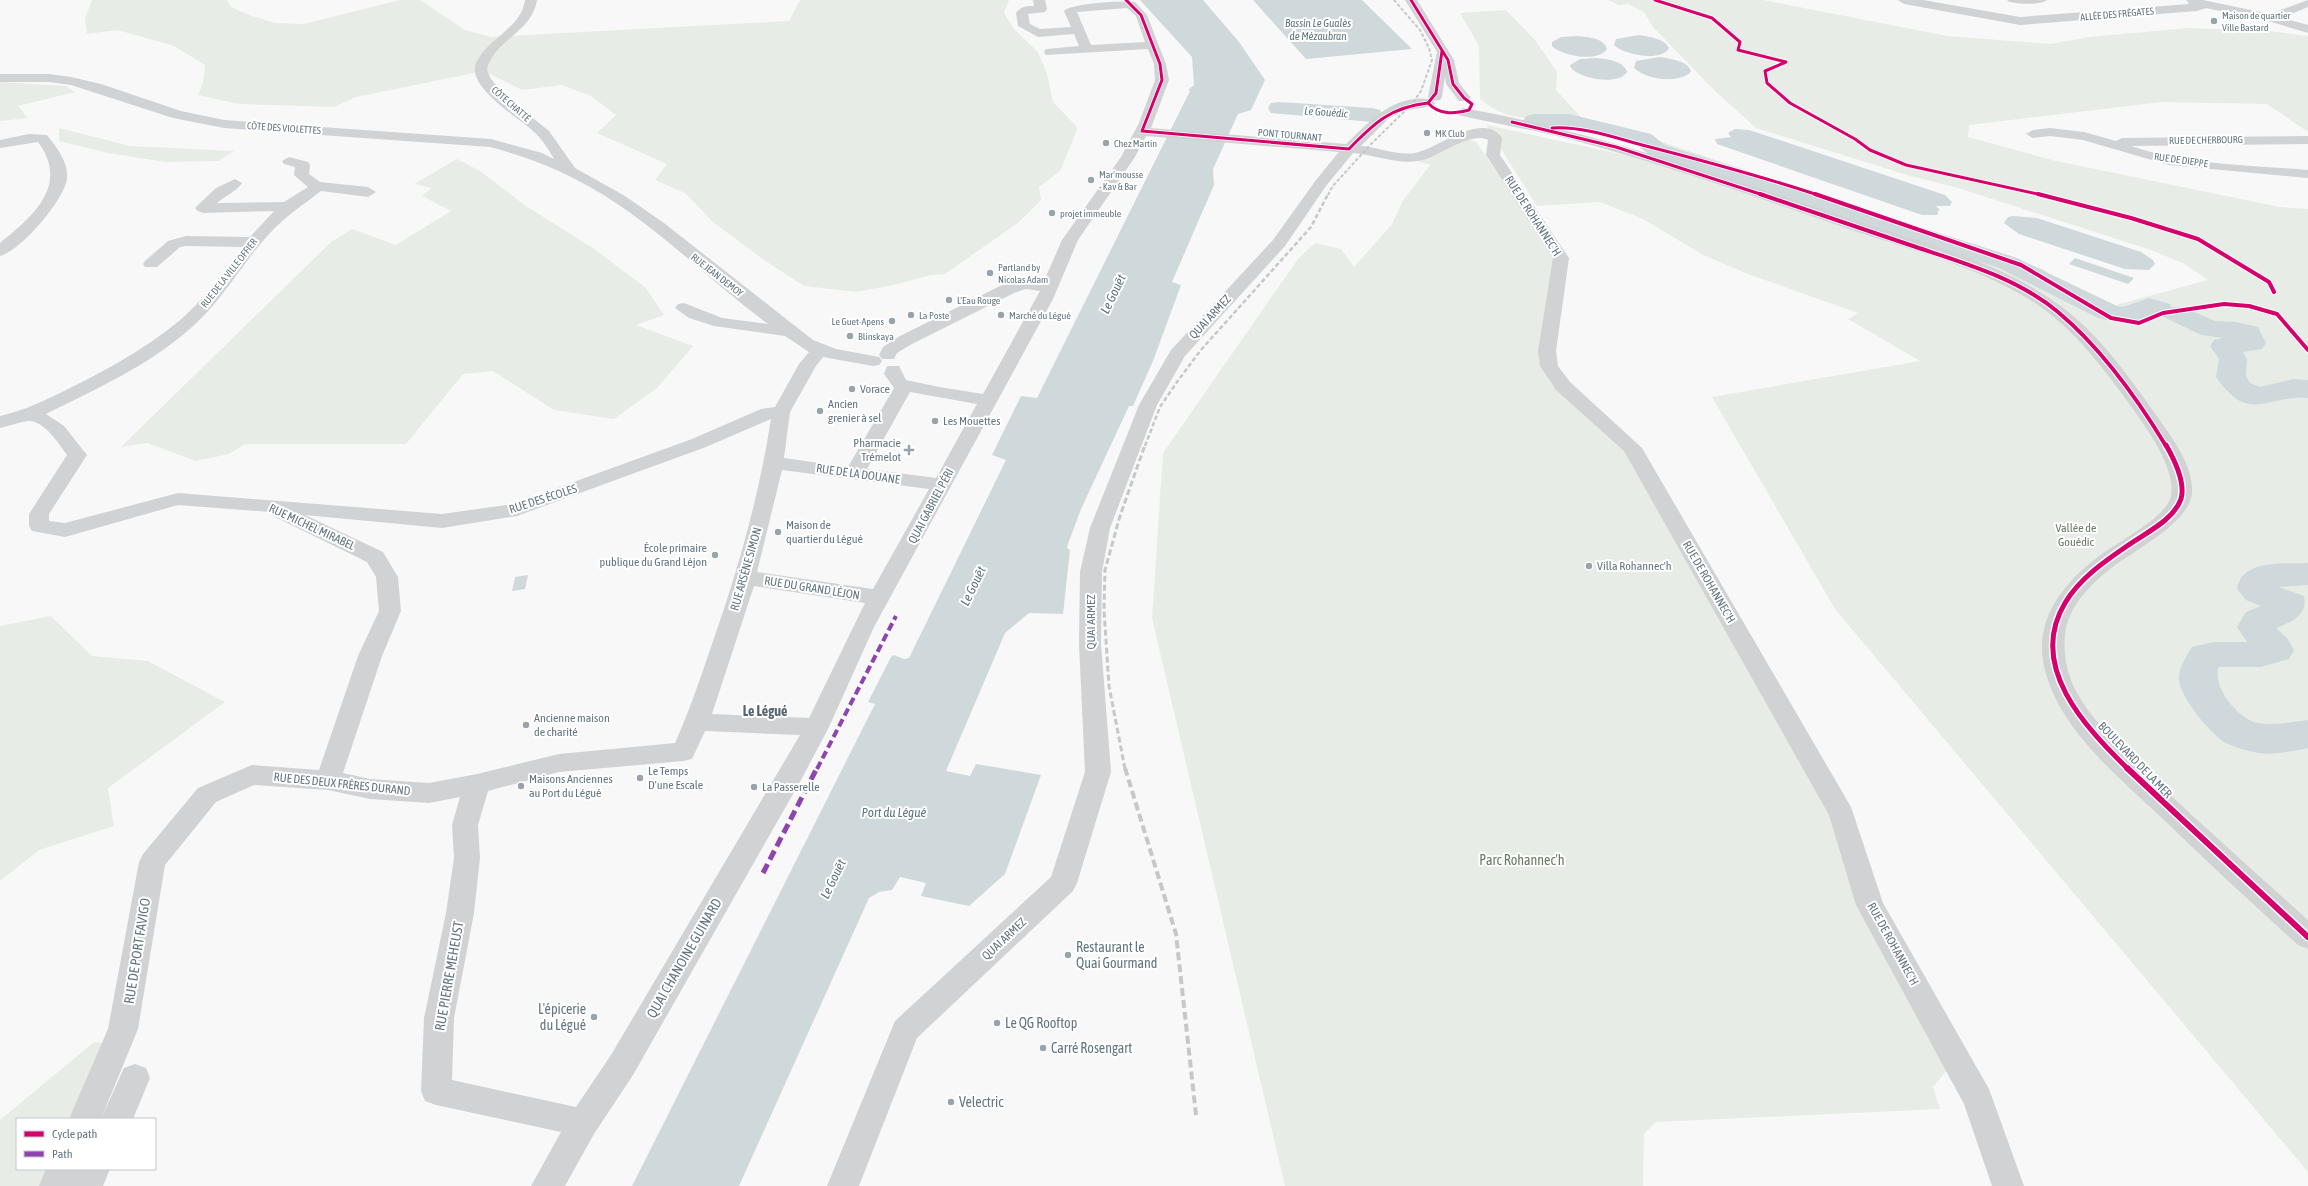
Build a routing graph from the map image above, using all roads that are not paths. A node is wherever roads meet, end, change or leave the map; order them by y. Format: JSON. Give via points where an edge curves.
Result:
{"nodes":[{"id":1,"x":531,"y":0,"type":"edge"},
{"id":2,"x":1039,"y":0,"type":"edge"},
{"id":3,"x":1411,"y":0,"type":"edge"},
{"id":4,"x":1904,"y":0,"type":"edge"},
{"id":5,"x":2013,"y":0,"type":"edge"},
{"id":6,"x":2037,"y":0,"type":"edge"},
{"id":7,"x":2040,"y":0,"type":"edge"},
{"id":8,"x":2182,"y":0,"type":"edge"},
{"id":9,"x":1128,"y":2,"type":"edge"},
{"id":10,"x":2205,"y":4,"type":"junction"},
{"id":11,"x":2308,"y":4,"type":"edge"},
{"id":12,"x":2052,"y":17,"type":"junction"},
{"id":13,"x":2271,"y":18,"type":"junction"},
{"id":14,"x":2308,"y":29,"type":"edge"},
{"id":15,"x":1082,"y":40,"type":"junction"},
{"id":16,"x":1154,"y":45,"type":"junction"},
{"id":17,"x":1051,"y":47,"type":"dead end"},
{"id":18,"x":1442,"y":51,"type":"junction"},
{"id":19,"x":0,"y":78,"type":"edge"},
{"id":20,"x":1432,"y":100,"type":"junction"},
{"id":21,"x":1466,"y":105,"type":"junction"},
{"id":22,"x":1142,"y":131,"type":"junction"},
{"id":23,"x":2033,"y":134,"type":"dead end"},
{"id":24,"x":2308,"y":140,"type":"edge"},
{"id":25,"x":2104,"y":142,"type":"junction"},
{"id":26,"x":0,"y":144,"type":"edge"},
{"id":27,"x":1349,"y":149,"type":"junction"},
{"id":28,"x":289,"y":161,"type":"dead end"},
{"id":29,"x":569,"y":170,"type":"junction"},
{"id":30,"x":2308,"y":174,"type":"edge"},
{"id":31,"x":235,"y":183,"type":"dead end"},
{"id":32,"x":317,"y":187,"type":"junction"},
{"id":33,"x":368,"y":192,"type":"dead end"},
{"id":34,"x":287,"y":207,"type":"junction"},
{"id":35,"x":252,"y":242,"type":"junction"},
{"id":36,"x":0,"y":251,"type":"edge"},
{"id":37,"x":151,"y":264,"type":"dead end"},
{"id":38,"x":1050,"y":287,"type":"junction"},
{"id":39,"x":684,"y":308,"type":"dead end"},
{"id":40,"x":788,"y":331,"type":"junction"},
{"id":41,"x":819,"y":351,"type":"junction"},
{"id":42,"x":884,"y":362,"type":"junction"},
{"id":43,"x":905,"y":385,"type":"junction"},
{"id":44,"x":989,"y":400,"type":"junction"},
{"id":45,"x":781,"y":412,"type":"junction"},
{"id":46,"x":30,"y":415,"type":"junction"},
{"id":47,"x":0,"y":422,"type":"edge"},
{"id":48,"x":774,"y":463,"type":"junction"},
{"id":49,"x":854,"y":474,"type":"junction"},
{"id":50,"x":942,"y":484,"type":"junction"},
{"id":51,"x":268,"y":505,"type":"junction"},
{"id":52,"x":744,"y":578,"type":"junction"},
{"id":53,"x":880,"y":598,"type":"junction"},
{"id":54,"x":697,"y":722,"type":"junction"},
{"id":55,"x":817,"y":728,"type":"junction"},
{"id":56,"x":328,"y":780,"type":"junction"},
{"id":57,"x":477,"y":784,"type":"junction"},
{"id":58,"x":207,"y":796,"type":"joint"},
{"id":59,"x":2308,"y":937,"type":"edge"},
{"id":60,"x":135,"y":1078,"type":"dead end"},
{"id":61,"x":85,"y":1118,"type":"edge"},
{"id":62,"x":117,"y":1118,"type":"edge"},
{"id":63,"x":583,"y":1124,"type":"junction"},
{"id":64,"x":62,"y":1170,"type":"edge"},
{"id":65,"x":94,"y":1170,"type":"edge"},
{"id":66,"x":54,"y":1186,"type":"edge"},
{"id":67,"x":87,"y":1186,"type":"edge"},
{"id":68,"x":546,"y":1186,"type":"edge"},
{"id":69,"x":843,"y":1186,"type":"edge"},
{"id":70,"x":2008,"y":1186,"type":"edge"}],
"edges":[{"from":1,"to":29,"type":"street","name":"CÔTE CHATTÉ","via":[[528,13],[508,37],[483,59],[481,69],[486,82],[545,135]]},
{"from":2,"to":15,"type":"street","via":[[1041,9],[1022,13],[1024,26],[1038,33]]},
{"from":3,"to":18,"type":"street"},
{"from":4,"to":12,"type":"street","via":[[2012,20]]},
{"from":5,"to":6,"type":"street"},
{"from":6,"to":7,"type":"street"},
{"from":6,"to":12,"type":"street"},
{"from":8,"to":10,"type":"street"},
{"from":9,"to":15,"type":"street","via":[[1076,8],[1070,11]]},
{"from":9,"to":16,"type":"street","name":"QUAI GABRIEL PÉRI","via":[[1141,15]]},
{"from":10,"to":12,"type":"street","name":"ALLÉE DES FRÉGATES","via":[[2197,7],[2068,18]]},
{"from":10,"to":13,"type":"street"},
{"from":11,"to":13,"type":"street"},
{"from":13,"to":14,"type":"street"},
{"from":15,"to":16,"type":"street"},
{"from":15,"to":17,"type":"street"},
{"from":16,"to":22,"type":"street","name":"QUAI GABRIEL PÉRI","via":[[1162,80]]},
{"from":18,"to":20,"type":"street"},
{"from":18,"to":21,"type":"street","via":[[1448,60],[1453,84]]},
{"from":19,"to":29,"type":"street","name":"CÔTE DES VIOLETTES","via":[[49,78],[71,81],[178,115],[224,124],[491,143],[514,147]]},
{"from":20,"to":21,"type":"street","name":"BOULEVARD DE LA MER","via":[[1437,110]]},
{"from":20,"to":27,"type":"street","name":"QUAI ARMEZ","via":[[1397,108],[1383,116]]},
{"from":21,"to":59,"type":"street","name":"BOULEVARD DE LA MER","via":[[1512,122],[1616,147],[1669,163],[1961,262],[1997,276],[2032,294],[2083,334],[2166,443],[2179,471],[2182,493],[2174,512],[2102,566],[2072,593],[2058,616],[2053,642],[2054,666],[2066,695],[2108,750],[2202,842]]},
{"from":22,"to":27,"type":"street","name":"PONT TOURNANT"},
{"from":22,"to":38,"type":"street","name":"QUAI GABRIEL PÉRI","via":[[1114,179],[1070,240]]},
{"from":23,"to":25,"type":"street","name":"RUE DE DIEPPE","via":[[2063,133]]},
{"from":24,"to":25,"type":"street","name":"RUE DE CHERBOURG"},
{"from":25,"to":30,"type":"street","name":"RUE DE DIEPPE","via":[[2169,161]]},
{"from":26,"to":36,"type":"street","via":[[42,138],[59,168],[59,181],[54,191],[27,228]]},
{"from":27,"to":69,"type":"street","name":"QUAI ARMEZ","via":[[1321,183],[1279,243],[1176,354],[1148,405],[1100,528],[1091,572],[1090,644],[1098,772],[1063,883],[905,1030]]},
{"from":27,"to":70,"type":"street","name":"RUE DE ROHANNEC'H","via":[[1409,158],[1424,157],[1471,133],[1481,131],[1495,138],[1493,155],[1561,258],[1547,351],[1549,366],[1562,386],[1632,448],[1842,814],[1870,905],[1978,1099]]},
{"from":28,"to":32,"type":"street","via":[[303,165],[301,175]]},
{"from":29,"to":40,"type":"street","name":"RUE JEAN DEMOY","via":[[613,194]]},
{"from":31,"to":34,"type":"street","via":[[221,191],[203,208]]},
{"from":32,"to":33,"type":"street"},
{"from":32,"to":34,"type":"street","name":"RUE DE LA VILLE OFFIER"},
{"from":34,"to":35,"type":"street","name":"RUE DE LA VILLE OFFIER"},
{"from":35,"to":37,"type":"street","via":[[174,244]]},
{"from":35,"to":46,"type":"street","name":"RUE DE LA VILLE OFFIER","via":[[206,304],[186,324],[116,372]]},
{"from":38,"to":42,"type":"street","via":[[1026,284],[1008,289],[906,340],[889,351]]},
{"from":38,"to":44,"type":"street","name":"QUAI GABRIEL PÉRI"},
{"from":39,"to":40,"type":"street","via":[[693,314],[728,324]]},
{"from":40,"to":41,"type":"street","name":"RUE JEAN DEMOY"},
{"from":41,"to":42,"type":"street","name":"RUE JEAN DEMOY"},
{"from":41,"to":45,"type":"street","via":[[808,364]]},
{"from":42,"to":43,"type":"street","via":[[900,384]]},
{"from":43,"to":44,"type":"street","via":[[938,393]]},
{"from":43,"to":49,"type":"street"},
{"from":44,"to":50,"type":"street","name":"QUAI GABRIEL PÉRI"},
{"from":45,"to":48,"type":"street","name":"RUE ARSÈNE SIMON"},
{"from":45,"to":51,"type":"street","name":"RUE DES ÉCOLES","via":[[756,417],[699,443],[518,510],[442,521]]},
{"from":46,"to":47,"type":"street","name":"RUE DE LA VILLE OFFIER"},
{"from":46,"to":51,"type":"street","name":"RUE MICHEL MIRABEL","via":[[42,418],[57,427],[77,454],[39,514],[38,526],[65,530],[178,499]]},
{"from":48,"to":49,"type":"street","name":"RUE DE LA DOUANE"},
{"from":48,"to":52,"type":"street","name":"RUE ARSÈNE SIMON"},
{"from":49,"to":50,"type":"street","name":"RUE DE LA DOUANE"},
{"from":50,"to":53,"type":"street","name":"QUAI GABRIEL PÉRI"},
{"from":51,"to":56,"type":"street","name":"RUE MICHEL MIRABEL","via":[[375,557],[387,577],[390,611],[370,656]]},
{"from":52,"to":53,"type":"street","name":"RUE DU GRAND LÉJON"},
{"from":52,"to":54,"type":"street","name":"RUE ARSÈNE SIMON"},
{"from":53,"to":55,"type":"street","name":"QUAI GABRIEL PÉRI","via":[[863,628]]},
{"from":54,"to":55,"type":"street"},
{"from":54,"to":57,"type":"street","name":"RUE DES DEUX FRÈRES DURAND","via":[[683,752],[559,763]]},
{"from":55,"to":63,"type":"street","name":"QUAI CHANOINE GUINARD","via":[[657,1006]]},
{"from":56,"to":57,"type":"street","name":"RUE DES DEUX FRÈRES DURAND","via":[[370,789],[429,793]]},
{"from":56,"to":58,"type":"street","name":"RUE DES DEUX FRÈRES DURAND","via":[[252,775]]},
{"from":57,"to":63,"type":"street","name":"RUE PIERRE MEHEUST","via":[[466,825],[467,858],[460,913],[439,1018],[436,1091],[557,1116]]},
{"from":58,"to":61,"type":"street","name":"RUE DE PORT FAVIGO","via":[[152,862],[123,1029]]},
{"from":60,"to":62,"type":"street"},
{"from":63,"to":68,"type":"street","name":"QUAI CHANOINE GUINARD"},
{"from":64,"to":66,"type":"street"},
{"from":65,"to":67,"type":"street"}]}
